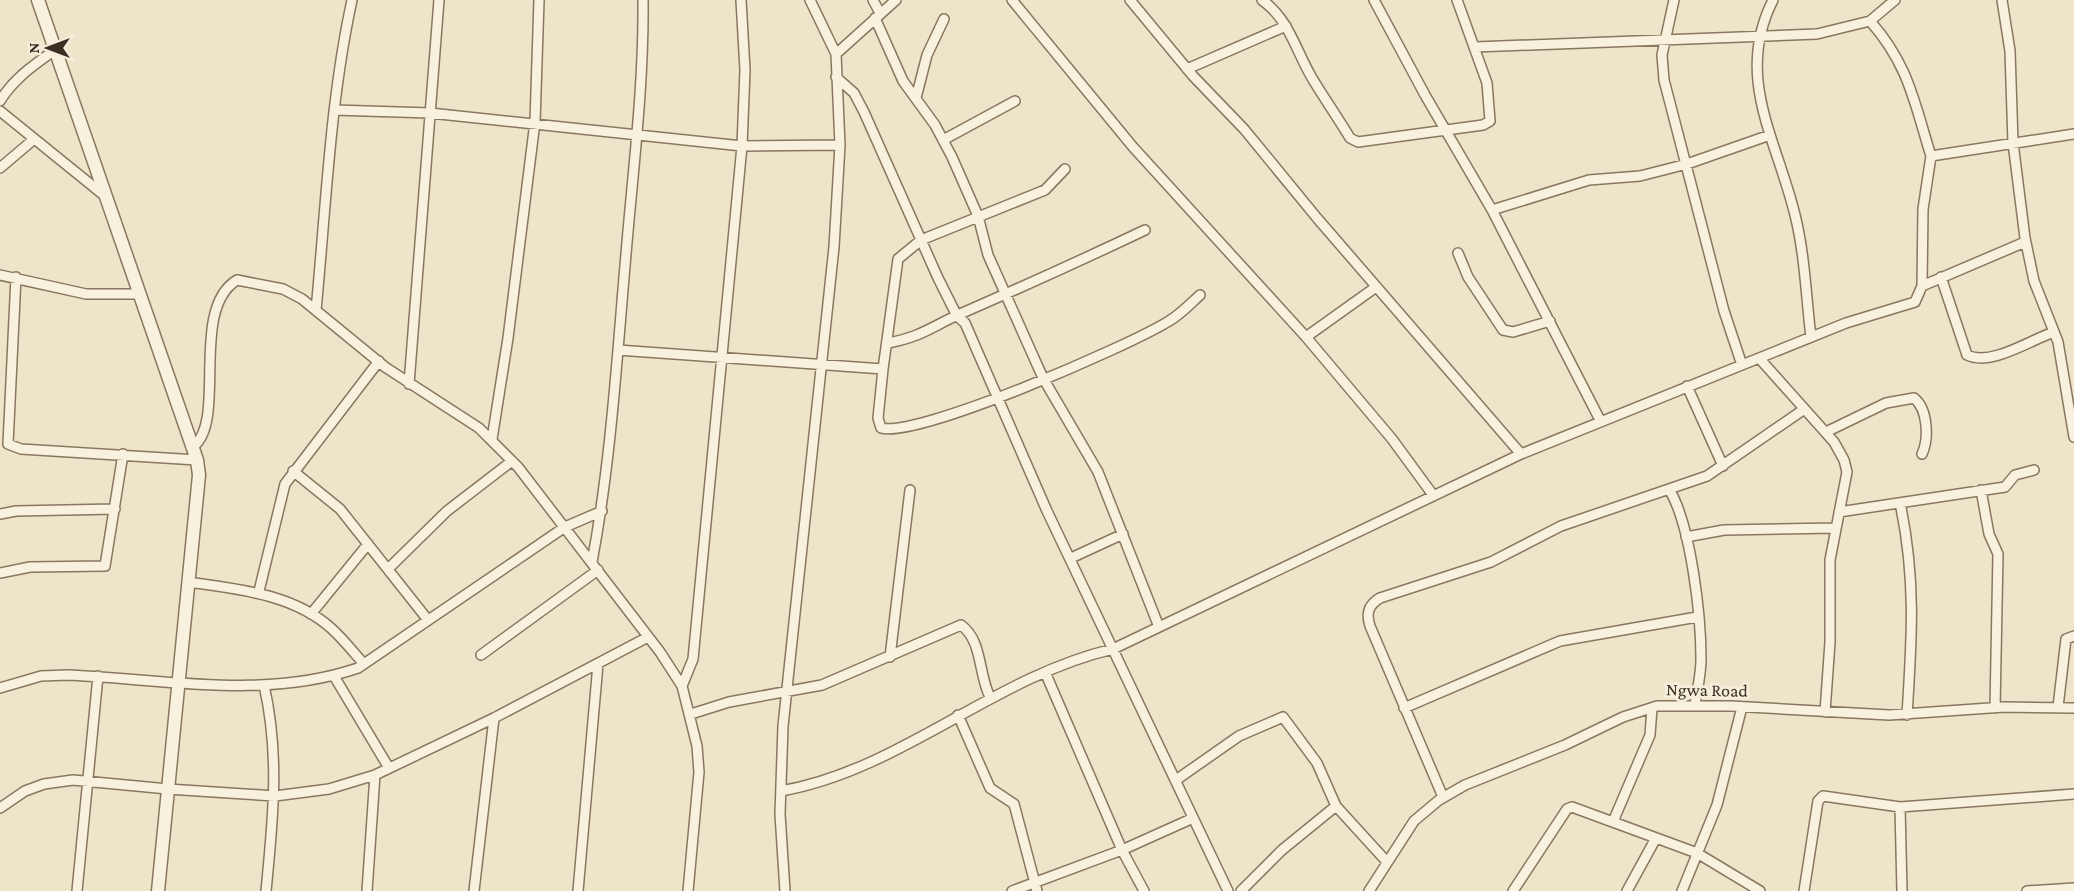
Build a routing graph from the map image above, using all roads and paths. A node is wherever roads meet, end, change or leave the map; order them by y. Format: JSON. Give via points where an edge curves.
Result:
{"nodes":[{"id":1,"x":38,"y":0,"type":"edge"},
{"id":2,"x":352,"y":0,"type":"edge"},
{"id":3,"x":439,"y":0,"type":"edge"},
{"id":4,"x":539,"y":0,"type":"edge"},
{"id":5,"x":643,"y":0,"type":"edge"},
{"id":6,"x":741,"y":0,"type":"edge"},
{"id":7,"x":810,"y":0,"type":"edge"},
{"id":8,"x":873,"y":0,"type":"edge"},
{"id":9,"x":896,"y":0,"type":"edge"},
{"id":10,"x":1012,"y":0,"type":"edge"},
{"id":11,"x":1130,"y":0,"type":"edge"},
{"id":12,"x":1262,"y":0,"type":"edge"},
{"id":13,"x":1374,"y":0,"type":"edge"},
{"id":14,"x":1457,"y":0,"type":"edge"},
{"id":15,"x":1674,"y":0,"type":"edge"},
{"id":16,"x":1773,"y":0,"type":"edge"},
{"id":17,"x":1895,"y":0,"type":"edge"},
{"id":18,"x":2002,"y":0,"type":"edge"},
{"id":19,"x":878,"y":16,"type":"junction"},
{"id":20,"x":944,"y":19,"type":"dead end"},
{"id":21,"x":1870,"y":21,"type":"junction"},
{"id":22,"x":1286,"y":26,"type":"junction"},
{"id":23,"x":1759,"y":38,"type":"junction"},
{"id":24,"x":1664,"y":41,"type":"junction"},
{"id":25,"x":1475,"y":46,"type":"junction"},
{"id":26,"x":55,"y":50,"type":"junction"},
{"id":27,"x":836,"y":54,"type":"junction"},
{"id":28,"x":1187,"y":69,"type":"junction"},
{"id":29,"x":836,"y":77,"type":"junction"},
{"id":30,"x":916,"y":98,"type":"junction"},
{"id":31,"x":0,"y":101,"type":"edge"},
{"id":32,"x":1015,"y":101,"type":"dead end"},
{"id":33,"x":334,"y":110,"type":"junction"},
{"id":34,"x":0,"y":111,"type":"edge"},
{"id":35,"x":430,"y":113,"type":"junction"},
{"id":36,"x":535,"y":122,"type":"junction"},
{"id":37,"x":1445,"y":131,"type":"junction"},
{"id":38,"x":636,"y":134,"type":"junction"},
{"id":39,"x":2074,"y":134,"type":"edge"},
{"id":40,"x":1770,"y":135,"type":"junction"},
{"id":41,"x":33,"y":140,"type":"junction"},
{"id":42,"x":943,"y":140,"type":"junction"},
{"id":43,"x":2013,"y":142,"type":"junction"},
{"id":44,"x":840,"y":145,"type":"junction"},
{"id":45,"x":742,"y":146,"type":"junction"},
{"id":46,"x":1930,"y":156,"type":"junction"},
{"id":47,"x":1687,"y":164,"type":"junction"},
{"id":48,"x":0,"y":168,"type":"edge"},
{"id":49,"x":1065,"y":169,"type":"dead end"},
{"id":50,"x":105,"y":196,"type":"junction"},
{"id":51,"x":1492,"y":210,"type":"junction"},
{"id":52,"x":978,"y":216,"type":"junction"},
{"id":53,"x":1145,"y":230,"type":"dead end"},
{"id":54,"x":921,"y":240,"type":"junction"},
{"id":55,"x":2025,"y":242,"type":"junction"},
{"id":56,"x":1458,"y":253,"type":"dead end"},
{"id":57,"x":0,"y":275,"type":"edge"},
{"id":58,"x":16,"y":277,"type":"junction"},
{"id":59,"x":1941,"y":277,"type":"junction"},
{"id":60,"x":1922,"y":286,"type":"junction"},
{"id":61,"x":1376,"y":287,"type":"junction"},
{"id":62,"x":140,"y":294,"type":"junction"},
{"id":63,"x":1006,"y":295,"type":"junction"},
{"id":64,"x":1200,"y":295,"type":"dead end"},
{"id":65,"x":316,"y":310,"type":"junction"},
{"id":66,"x":957,"y":316,"type":"junction"},
{"id":67,"x":1550,"y":321,"type":"junction"},
{"id":68,"x":2054,"y":332,"type":"junction"},
{"id":69,"x":1306,"y":337,"type":"junction"},
{"id":70,"x":1811,"y":338,"type":"junction"},
{"id":71,"x":888,"y":343,"type":"junction"},
{"id":72,"x":618,"y":350,"type":"junction"},
{"id":73,"x":719,"y":358,"type":"junction"},
{"id":74,"x":1759,"y":358,"type":"junction"},
{"id":75,"x":379,"y":361,"type":"junction"},
{"id":76,"x":821,"y":363,"type":"junction"},
{"id":77,"x":1742,"y":364,"type":"junction"},
{"id":78,"x":883,"y":369,"type":"junction"},
{"id":79,"x":1043,"y":378,"type":"junction"},
{"id":80,"x":409,"y":384,"type":"junction"},
{"id":81,"x":1687,"y":386,"type":"junction"},
{"id":82,"x":998,"y":396,"type":"junction"},
{"id":83,"x":1803,"y":410,"type":"junction"},
{"id":84,"x":1600,"y":420,"type":"junction"},
{"id":85,"x":1826,"y":432,"type":"junction"},
{"id":86,"x":2074,"y":437,"type":"edge"},
{"id":87,"x":492,"y":439,"type":"junction"},
{"id":88,"x":194,"y":446,"type":"junction"},
{"id":89,"x":123,"y":454,"type":"junction"},
{"id":90,"x":1521,"y":454,"type":"junction"},
{"id":91,"x":1922,"y":454,"type":"dead end"},
{"id":92,"x":197,"y":460,"type":"junction"},
{"id":93,"x":512,"y":460,"type":"junction"},
{"id":94,"x":1723,"y":466,"type":"junction"},
{"id":95,"x":2034,"y":470,"type":"dead end"},
{"id":96,"x":293,"y":471,"type":"junction"},
{"id":97,"x":1669,"y":489,"type":"junction"},
{"id":98,"x":910,"y":490,"type":"dead end"},
{"id":99,"x":1981,"y":490,"type":"junction"},
{"id":100,"x":1433,"y":495,"type":"junction"},
{"id":101,"x":1900,"y":503,"type":"junction"},
{"id":102,"x":115,"y":509,"type":"junction"},
{"id":103,"x":602,"y":511,"type":"junction"},
{"id":104,"x":1839,"y":512,"type":"junction"},
{"id":105,"x":0,"y":514,"type":"edge"},
{"id":106,"x":565,"y":527,"type":"junction"},
{"id":107,"x":1835,"y":528,"type":"junction"},
{"id":108,"x":1123,"y":534,"type":"junction"},
{"id":109,"x":1686,"y":537,"type":"junction"},
{"id":110,"x":368,"y":544,"type":"junction"},
{"id":111,"x":1071,"y":558,"type":"junction"},
{"id":112,"x":595,"y":566,"type":"junction"},
{"id":113,"x":388,"y":569,"type":"junction"},
{"id":114,"x":0,"y":573,"type":"edge"},
{"id":115,"x":188,"y":582,"type":"junction"},
{"id":116,"x":258,"y":591,"type":"junction"},
{"id":117,"x":311,"y":614,"type":"junction"},
{"id":118,"x":1697,"y":617,"type":"junction"},
{"id":119,"x":428,"y":620,"type":"junction"},
{"id":120,"x":1159,"y":627,"type":"junction"},
{"id":121,"x":2074,"y":636,"type":"edge"},
{"id":122,"x":648,"y":637,"type":"junction"},
{"id":123,"x":1113,"y":649,"type":"junction"},
{"id":124,"x":481,"y":655,"type":"dead end"},
{"id":125,"x":890,"y":657,"type":"junction"},
{"id":126,"x":364,"y":664,"type":"junction"},
{"id":127,"x":598,"y":664,"type":"junction"},
{"id":128,"x":1045,"y":672,"type":"junction"},
{"id":129,"x":98,"y":676,"type":"junction"},
{"id":130,"x":334,"y":676,"type":"junction"},
{"id":131,"x":178,"y":682,"type":"junction"},
{"id":132,"x":264,"y":685,"type":"junction"},
{"id":133,"x":682,"y":686,"type":"junction"},
{"id":134,"x":0,"y":688,"type":"edge"},
{"id":135,"x":786,"y":692,"type":"junction"},
{"id":136,"x":990,"y":697,"type":"junction"},
{"id":137,"x":1695,"y":705,"type":"junction"},
{"id":138,"x":1742,"y":707,"type":"junction"},
{"id":139,"x":2058,"y":707,"type":"junction"},
{"id":140,"x":1404,"y":708,"type":"junction"},
{"id":141,"x":1652,"y":708,"type":"junction"},
{"id":142,"x":1995,"y":708,"type":"junction"},
{"id":143,"x":2074,"y":708,"type":"edge"},
{"id":144,"x":1825,"y":712,"type":"junction"},
{"id":145,"x":691,"y":714,"type":"junction"},
{"id":146,"x":958,"y":715,"type":"junction"},
{"id":147,"x":1907,"y":715,"type":"junction"},
{"id":148,"x":494,"y":718,"type":"junction"},
{"id":149,"x":389,"y":768,"type":"junction"},
{"id":150,"x":375,"y":775,"type":"junction"},
{"id":151,"x":1176,"y":780,"type":"junction"},
{"id":152,"x":88,"y":781,"type":"junction"},
{"id":153,"x":168,"y":789,"type":"junction"},
{"id":154,"x":781,"y":792,"type":"junction"},
{"id":155,"x":2074,"y":794,"type":"edge"},
{"id":156,"x":275,"y":796,"type":"junction"},
{"id":157,"x":1443,"y":797,"type":"junction"},
{"id":158,"x":1,"y":805,"type":"edge"},
{"id":159,"x":1336,"y":806,"type":"junction"},
{"id":160,"x":1900,"y":807,"type":"junction"},
{"id":161,"x":1191,"y":819,"type":"junction"},
{"id":162,"x":1615,"y":821,"type":"junction"},
{"id":163,"x":1656,"y":838,"type":"junction"},
{"id":164,"x":1122,"y":850,"type":"junction"},
{"id":165,"x":1697,"y":853,"type":"junction"},
{"id":166,"x":1387,"y":862,"type":"junction"},
{"id":167,"x":1036,"y":887,"type":"edge"},
{"id":168,"x":2074,"y":888,"type":"edge"},
{"id":169,"x":77,"y":891,"type":"edge"},
{"id":170,"x":158,"y":891,"type":"edge"},
{"id":171,"x":266,"y":891,"type":"edge"},
{"id":172,"x":367,"y":891,"type":"edge"},
{"id":173,"x":474,"y":891,"type":"edge"},
{"id":174,"x":578,"y":891,"type":"edge"},
{"id":175,"x":688,"y":891,"type":"edge"},
{"id":176,"x":785,"y":891,"type":"edge"},
{"id":177,"x":1012,"y":891,"type":"edge"},
{"id":178,"x":1144,"y":891,"type":"edge"},
{"id":179,"x":1228,"y":891,"type":"edge"},
{"id":180,"x":1241,"y":891,"type":"edge"},
{"id":181,"x":1370,"y":891,"type":"edge"},
{"id":182,"x":1513,"y":891,"type":"edge"},
{"id":183,"x":1627,"y":891,"type":"edge"},
{"id":184,"x":1682,"y":891,"type":"edge"},
{"id":185,"x":1760,"y":891,"type":"edge"},
{"id":186,"x":1804,"y":891,"type":"edge"},
{"id":187,"x":1902,"y":891,"type":"edge"},
{"id":188,"x":2027,"y":891,"type":"edge"}],
"edges":[{"from":1,"to":26,"type":"street"},
{"from":2,"to":33,"type":"street"},
{"from":3,"to":35,"type":"street"},
{"from":4,"to":36,"type":"street"},
{"from":5,"to":38,"type":"street"},
{"from":6,"to":45,"type":"street","via":[[745,70]]},
{"from":7,"to":27,"type":"street"},
{"from":8,"to":19,"type":"street"},
{"from":9,"to":19,"type":"street"},
{"from":10,"to":69,"type":"street","via":[[1133,147]]},
{"from":11,"to":28,"type":"street"},
{"from":12,"to":22,"type":"street"},
{"from":13,"to":37,"type":"street"},
{"from":14,"to":25,"type":"street"},
{"from":15,"to":24,"type":"street"},
{"from":16,"to":23,"type":"street"},
{"from":17,"to":21,"type":"street"},
{"from":18,"to":43,"type":"street","via":[[2010,51]]},
{"from":19,"to":27,"type":"street"},
{"from":19,"to":30,"type":"street","via":[[896,66]]},
{"from":20,"to":30,"type":"street","via":[[927,55]]},
{"from":21,"to":23,"type":"street","via":[[1817,34]]},
{"from":21,"to":46,"type":"street","via":[[1907,77]]},
{"from":22,"to":28,"type":"street"},
{"from":22,"to":37,"type":"street","via":[[1311,77],[1353,141]]},
{"from":23,"to":24,"type":"street"},
{"from":23,"to":40,"type":"street","via":[[1758,86]]},
{"from":24,"to":25,"type":"street"},
{"from":24,"to":47,"type":"street","via":[[1664,80]]},
{"from":25,"to":37,"type":"street","via":[[1487,83],[1490,122]]},
{"from":26,"to":31,"type":"street","via":[[24,71]]},
{"from":26,"to":50,"type":"street"},
{"from":27,"to":29,"type":"street"},
{"from":28,"to":61,"type":"street","via":[[1244,129]]},
{"from":29,"to":44,"type":"street"},
{"from":29,"to":54,"type":"street","via":[[854,93],[864,112]]},
{"from":30,"to":42,"type":"street"},
{"from":32,"to":42,"type":"street"},
{"from":33,"to":35,"type":"street"},
{"from":33,"to":65,"type":"street"},
{"from":34,"to":41,"type":"street"},
{"from":35,"to":36,"type":"street"},
{"from":35,"to":80,"type":"street"},
{"from":36,"to":38,"type":"street"},
{"from":36,"to":87,"type":"street"},
{"from":37,"to":51,"type":"street"},
{"from":38,"to":45,"type":"street"},
{"from":38,"to":72,"type":"street"},
{"from":39,"to":43,"type":"street"},
{"from":40,"to":47,"type":"street"},
{"from":40,"to":70,"type":"street","via":[[1796,218]]},
{"from":41,"to":48,"type":"street"},
{"from":41,"to":50,"type":"street"},
{"from":42,"to":52,"type":"street"},
{"from":43,"to":46,"type":"street"},
{"from":43,"to":55,"type":"street"},
{"from":44,"to":45,"type":"street"},
{"from":44,"to":76,"type":"street"},
{"from":45,"to":73,"type":"street"},
{"from":46,"to":60,"type":"street","via":[[1923,209]]},
{"from":47,"to":51,"type":"street","via":[[1640,176],[1589,180]]},
{"from":47,"to":77,"type":"street","via":[[1724,311]]},
{"from":49,"to":52,"type":"street","via":[[1045,190]]},
{"from":50,"to":62,"type":"street"},
{"from":51,"to":67,"type":"street"},
{"from":52,"to":54,"type":"street"},
{"from":52,"to":63,"type":"street","via":[[988,255]]},
{"from":53,"to":63,"type":"street"},
{"from":54,"to":66,"type":"street"},
{"from":54,"to":71,"type":"street","via":[[898,259]]},
{"from":55,"to":59,"type":"street"},
{"from":55,"to":68,"type":"street","via":[[2034,281]]},
{"from":56,"to":67,"type":"street","via":[[1468,277],[1503,330],[1513,332]]},
{"from":57,"to":58,"type":"street"},
{"from":58,"to":62,"type":"street","via":[[86,294]]},
{"from":58,"to":89,"type":"street","via":[[8,444],[21,449]]},
{"from":59,"to":60,"type":"street"},
{"from":59,"to":68,"type":"street","via":[[1966,355],[1977,358],[2019,349]]},
{"from":60,"to":70,"type":"street","via":[[1917,300],[1907,306]]},
{"from":61,"to":69,"type":"street"},
{"from":61,"to":90,"type":"street"},
{"from":62,"to":88,"type":"street"},
{"from":63,"to":66,"type":"street"},
{"from":63,"to":79,"type":"street"},
{"from":64,"to":79,"type":"street","via":[[1160,327]]},
{"from":65,"to":75,"type":"street"},
{"from":65,"to":88,"type":"street","via":[[283,289],[237,280],[227,286],[218,303],[208,360],[205,427],[201,440]]},
{"from":66,"to":71,"type":"street","via":[[923,335]]},
{"from":66,"to":82,"type":"street","via":[[964,323]]},
{"from":67,"to":84,"type":"street"},
{"from":68,"to":86,"type":"street"},
{"from":69,"to":100,"type":"street","via":[[1392,439]]},
{"from":70,"to":74,"type":"street"},
{"from":71,"to":78,"type":"street"},
{"from":72,"to":73,"type":"street"},
{"from":72,"to":103,"type":"street"},
{"from":73,"to":76,"type":"street"},
{"from":73,"to":133,"type":"street","via":[[693,658]]},
{"from":74,"to":77,"type":"street"},
{"from":74,"to":83,"type":"street"},
{"from":75,"to":80,"type":"street"},
{"from":75,"to":96,"type":"street"},
{"from":76,"to":78,"type":"street"},
{"from":76,"to":135,"type":"street"},
{"from":77,"to":81,"type":"street"},
{"from":78,"to":82,"type":"street","via":[[879,425],[884,429],[933,421]]},
{"from":79,"to":82,"type":"street"},
{"from":79,"to":108,"type":"street","via":[[1092,459]]},
{"from":80,"to":87,"type":"street","via":[[461,414]]},
{"from":81,"to":84,"type":"street"},
{"from":81,"to":94,"type":"street"},
{"from":82,"to":111,"type":"street"},
{"from":83,"to":85,"type":"street"},
{"from":83,"to":94,"type":"street"},
{"from":84,"to":90,"type":"street"},
{"from":85,"to":91,"type":"street","via":[[1886,404],[1914,398],[1925,420],[1926,444]]},
{"from":85,"to":104,"type":"street","via":[[1840,451],[1847,471]]},
{"from":87,"to":93,"type":"street"},
{"from":88,"to":92,"type":"street"},
{"from":89,"to":92,"type":"street"},
{"from":89,"to":102,"type":"street"},
{"from":90,"to":100,"type":"street"},
{"from":92,"to":115,"type":"street","via":[[199,475]]},
{"from":93,"to":106,"type":"street"},
{"from":93,"to":113,"type":"street","via":[[447,511]]},
{"from":94,"to":97,"type":"street","via":[[1698,480]]},
{"from":95,"to":99,"type":"street","via":[[2015,475],[2007,486]]},
{"from":96,"to":110,"type":"street","via":[[340,509]]},
{"from":96,"to":116,"type":"street","via":[[273,525]]},
{"from":97,"to":109,"type":"street"},
{"from":97,"to":140,"type":"street","via":[[1561,526],[1491,562],[1375,601],[1368,619]]},
{"from":98,"to":125,"type":"street"},
{"from":99,"to":101,"type":"street"},
{"from":99,"to":142,"type":"street","via":[[1988,529],[1998,554]]},
{"from":100,"to":120,"type":"street"},
{"from":101,"to":104,"type":"street"},
{"from":101,"to":147,"type":"street","via":[[1913,603]]},
{"from":102,"to":105,"type":"street"},
{"from":102,"to":114,"type":"street","via":[[105,566],[30,567]]},
{"from":103,"to":106,"type":"street"},
{"from":103,"to":112,"type":"street"},
{"from":104,"to":107,"type":"street"},
{"from":106,"to":112,"type":"street"},
{"from":106,"to":119,"type":"street"},
{"from":107,"to":109,"type":"street","via":[[1724,530]]},
{"from":107,"to":144,"type":"street","via":[[1830,560]]},
{"from":108,"to":111,"type":"street"},
{"from":108,"to":120,"type":"street"},
{"from":109,"to":118,"type":"street"},
{"from":110,"to":113,"type":"street"},
{"from":110,"to":117,"type":"street"},
{"from":111,"to":123,"type":"street"},
{"from":112,"to":122,"type":"street"},
{"from":112,"to":124,"type":"street"},
{"from":113,"to":119,"type":"street"},
{"from":115,"to":116,"type":"street"},
{"from":115,"to":131,"type":"street"},
{"from":116,"to":117,"type":"street"},
{"from":117,"to":126,"type":"street","via":[[332,629]]},
{"from":118,"to":137,"type":"street","via":[[1701,658]]},
{"from":118,"to":140,"type":"street","via":[[1560,641]]},
{"from":119,"to":126,"type":"street"},
{"from":120,"to":123,"type":"street"},
{"from":121,"to":139,"type":"street","via":[[2066,639]]},
{"from":122,"to":127,"type":"street"},
{"from":122,"to":133,"type":"street"},
{"from":123,"to":128,"type":"street"},
{"from":123,"to":151,"type":"street"},
{"from":125,"to":135,"type":"street","via":[[822,685]]},
{"from":125,"to":136,"type":"street","via":[[961,625],[976,645]]},
{"from":126,"to":130,"type":"street"},
{"from":127,"to":148,"type":"street"},
{"from":127,"to":174,"type":"street"},
{"from":128,"to":136,"type":"street"},
{"from":128,"to":164,"type":"street"},
{"from":129,"to":131,"type":"street"},
{"from":129,"to":134,"type":"street","via":[[41,676]]},
{"from":129,"to":152,"type":"street"},
{"from":130,"to":132,"type":"street"},
{"from":130,"to":149,"type":"street"},
{"from":131,"to":132,"type":"street","via":[[233,687]]},
{"from":131,"to":153,"type":"street"},
{"from":132,"to":156,"type":"street","via":[[272,723]]},
{"from":133,"to":145,"type":"street"},
{"from":135,"to":145,"type":"street","via":[[729,702]]},
{"from":135,"to":154,"type":"street"},
{"from":136,"to":146,"type":"street"},
{"from":137,"to":138,"type":"street","name":"Ngwa Road"},
{"from":137,"to":141,"type":"street","name":"Ngwa Road"},
{"from":138,"to":144,"type":"street","name":"Ngwa Road"},
{"from":138,"to":165,"type":"street","via":[[1717,805]]},
{"from":139,"to":142,"type":"street","name":"Ngwa Road"},
{"from":139,"to":143,"type":"street","name":"Ngwa Road"},
{"from":140,"to":157,"type":"street"},
{"from":141,"to":157,"type":"street","name":"Ngwa Road","via":[[1623,717]]},
{"from":141,"to":162,"type":"street","via":[[1650,735]]},
{"from":142,"to":147,"type":"street","name":"Ngwa Road"},
{"from":144,"to":147,"type":"street","name":"Ngwa Road"},
{"from":145,"to":175,"type":"street","via":[[699,771]]},
{"from":146,"to":154,"type":"street","via":[[858,768]]},
{"from":146,"to":167,"type":"street","via":[[990,788],[1014,804]]},
{"from":148,"to":149,"type":"street"},
{"from":148,"to":173,"type":"street"},
{"from":149,"to":150,"type":"street"},
{"from":150,"to":156,"type":"street","via":[[329,789]]},
{"from":150,"to":172,"type":"street"},
{"from":151,"to":159,"type":"street","via":[[1239,736],[1283,717],[1317,763]]},
{"from":151,"to":161,"type":"street"},
{"from":152,"to":153,"type":"street"},
{"from":152,"to":158,"type":"street","via":[[44,784]]},
{"from":152,"to":169,"type":"street"},
{"from":153,"to":156,"type":"street"},
{"from":153,"to":170,"type":"street"},
{"from":154,"to":176,"type":"street"},
{"from":155,"to":160,"type":"street"},
{"from":156,"to":171,"type":"street"},
{"from":157,"to":166,"type":"street","name":"Ngwa Road","via":[[1414,821]]},
{"from":159,"to":166,"type":"street"},
{"from":159,"to":180,"type":"street","via":[[1289,844]]},
{"from":160,"to":186,"type":"street","via":[[1823,796],[1818,801]]},
{"from":160,"to":187,"type":"street"},
{"from":161,"to":164,"type":"street"},
{"from":161,"to":179,"type":"street"},
{"from":162,"to":163,"type":"street"},
{"from":162,"to":182,"type":"street","via":[[1578,808],[1567,809]]},
{"from":163,"to":165,"type":"street"},
{"from":163,"to":183,"type":"street"},
{"from":164,"to":167,"type":"street"},
{"from":164,"to":178,"type":"street"},
{"from":165,"to":184,"type":"street"},
{"from":165,"to":185,"type":"street"},
{"from":166,"to":181,"type":"street","name":"Ngwa Road"},
{"from":167,"to":177,"type":"street"},
{"from":168,"to":188,"type":"street"}]}
